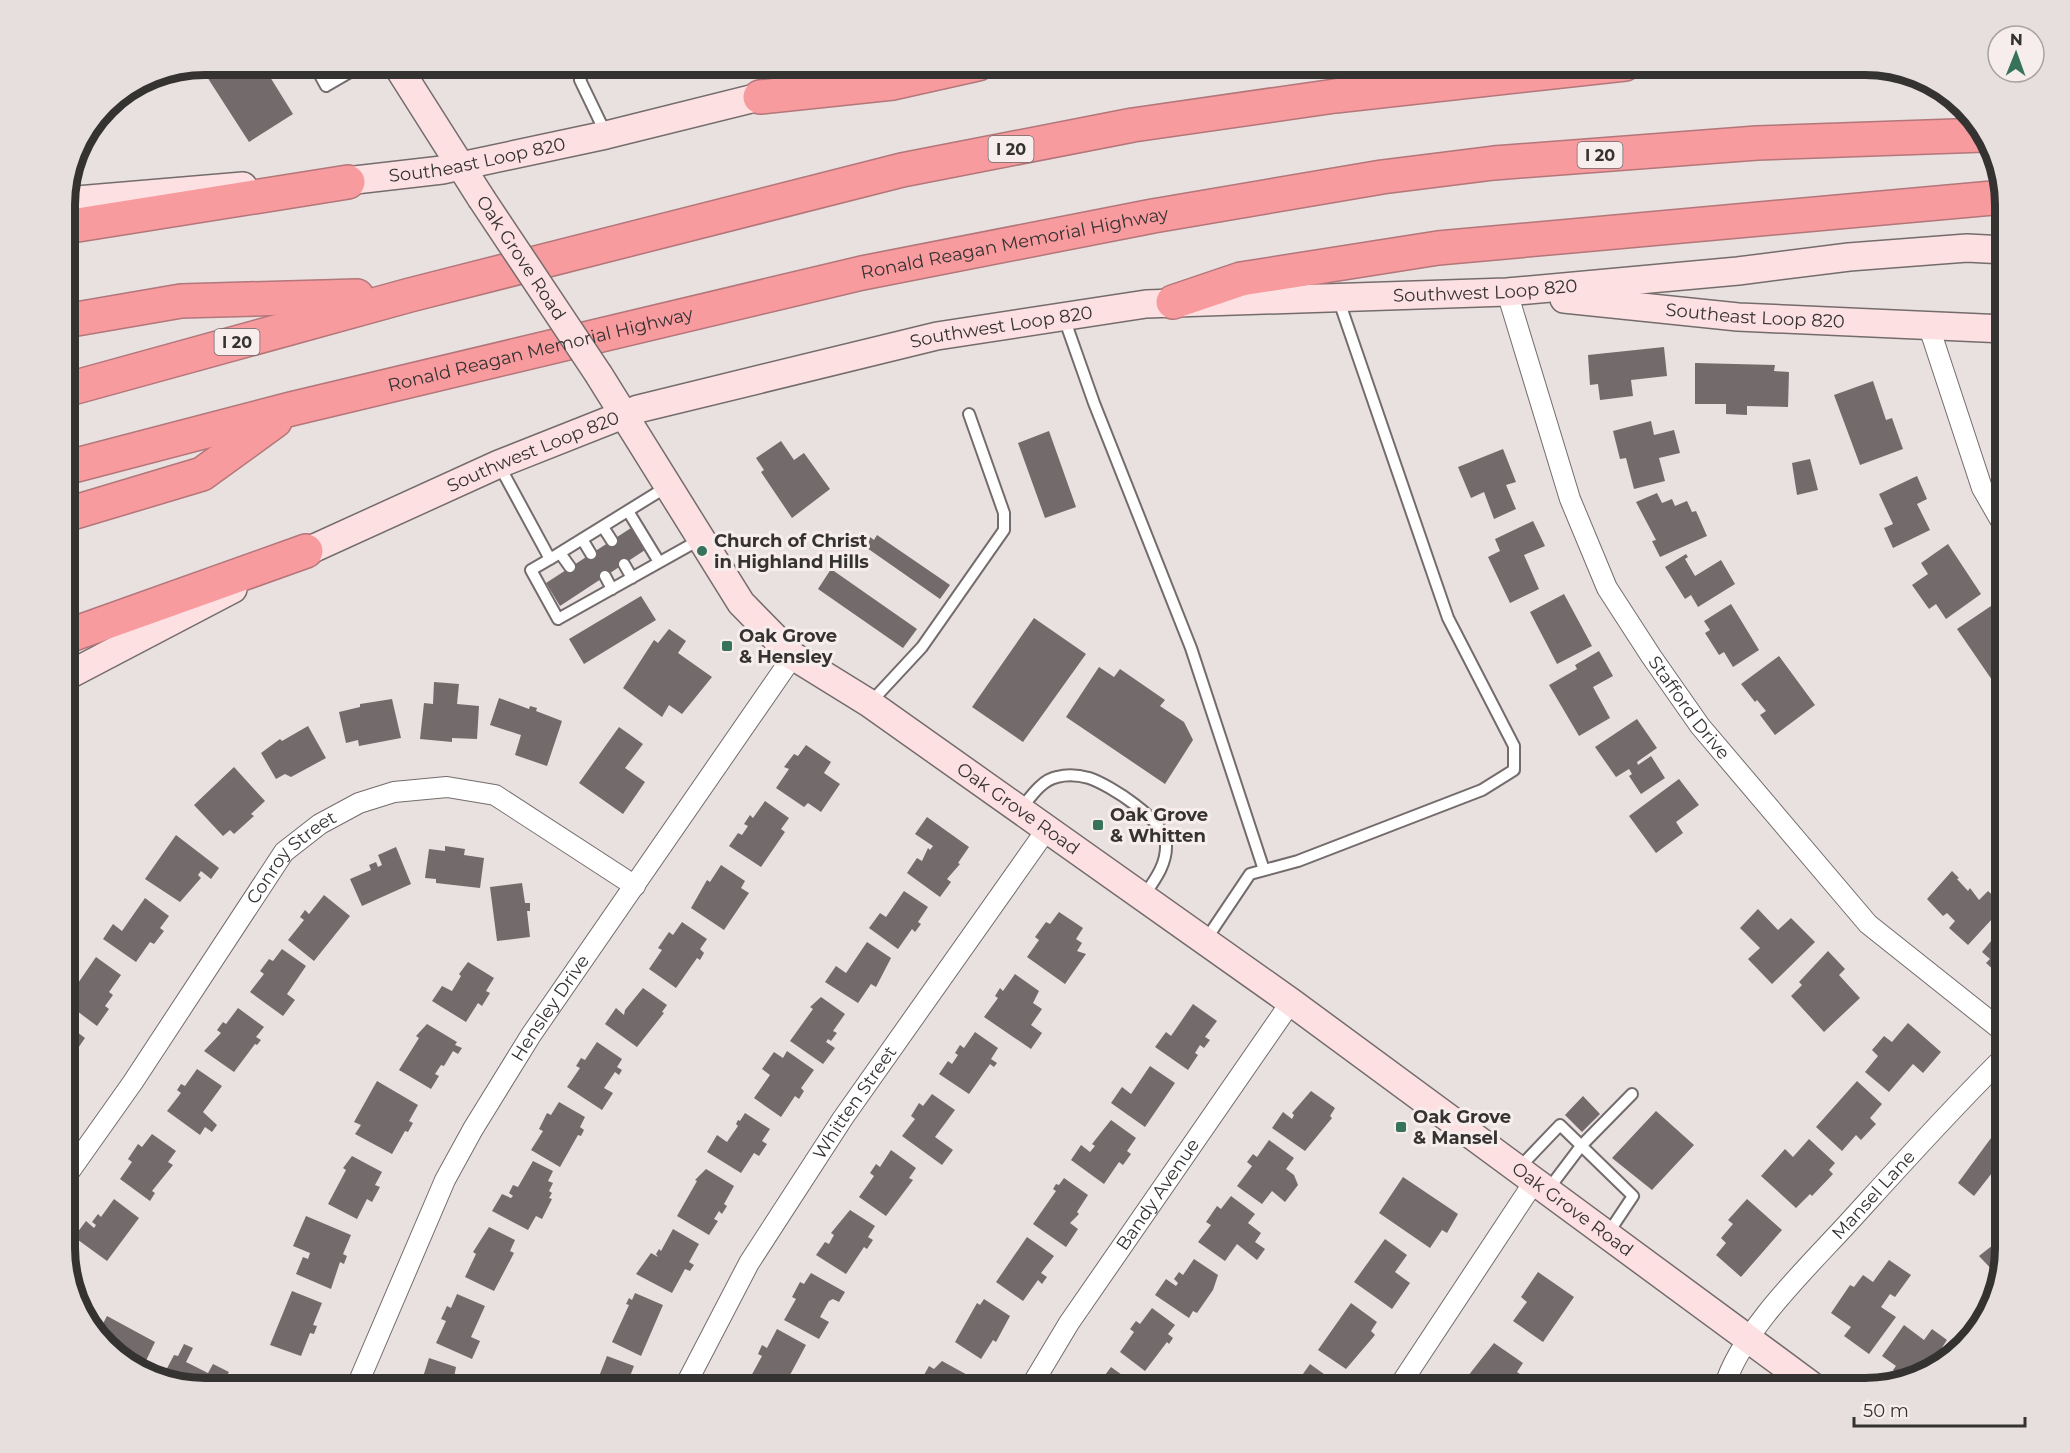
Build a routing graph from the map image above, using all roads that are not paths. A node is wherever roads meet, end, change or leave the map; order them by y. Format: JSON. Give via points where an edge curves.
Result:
{"nodes":[{"id":1,"x":320,"y":75,"type":"edge"},
{"id":2,"x":345,"y":75,"type":"edge"},
{"id":3,"x":403,"y":75,"type":"edge"},
{"id":4,"x":582,"y":75,"type":"edge"},
{"id":5,"x":840,"y":75,"type":"edge"},
{"id":6,"x":929,"y":75,"type":"edge"},
{"id":7,"x":1518,"y":75,"type":"edge"},
{"id":8,"x":760,"y":97,"type":"junction"},
{"id":9,"x":606,"y":135,"type":"junction"},
{"id":10,"x":1974,"y":135,"type":"edge"},
{"id":11,"x":460,"y":167,"type":"junction"},
{"id":12,"x":348,"y":182,"type":"junction"},
{"id":13,"x":1995,"y":198,"type":"edge"},
{"id":14,"x":75,"y":200,"type":"edge"},
{"id":15,"x":75,"y":225,"type":"edge"},
{"id":16,"x":1995,"y":249,"type":"edge"},
{"id":17,"x":1507,"y":292,"type":"junction"},
{"id":18,"x":410,"y":295,"type":"junction"},
{"id":19,"x":1338,"y":297,"type":"junction"},
{"id":20,"x":1173,"y":302,"type":"junction"},
{"id":21,"x":1064,"y":316,"type":"junction"},
{"id":22,"x":75,"y":319,"type":"edge"},
{"id":23,"x":1929,"y":327,"type":"junction"},
{"id":24,"x":1995,"y":329,"type":"edge"},
{"id":25,"x":75,"y":387,"type":"edge"},
{"id":26,"x":291,"y":409,"type":"junction"},
{"id":27,"x":969,"y":414,"type":"dead end"},
{"id":28,"x":625,"y":415,"type":"junction"},
{"id":29,"x":499,"y":464,"type":"junction"},
{"id":30,"x":75,"y":465,"type":"edge"},
{"id":31,"x":669,"y":486,"type":"junction"},
{"id":32,"x":1995,"y":510,"type":"edge"},
{"id":33,"x":628,"y":511,"type":"junction"},
{"id":34,"x":75,"y":512,"type":"edge"},
{"id":35,"x":603,"y":527,"type":"junction"},
{"id":36,"x":582,"y":539,"type":"junction"},
{"id":37,"x":701,"y":539,"type":"junction"},
{"id":38,"x":612,"y":541,"type":"dead end"},
{"id":39,"x":306,"y":551,"type":"junction"},
{"id":40,"x":591,"y":554,"type":"dead end"},
{"id":41,"x":555,"y":556,"type":"junction"},
{"id":42,"x":659,"y":562,"type":"junction"},
{"id":43,"x":624,"y":564,"type":"dead end"},
{"id":44,"x":570,"y":567,"type":"dead end"},
{"id":45,"x":605,"y":576,"type":"dead end"},
{"id":46,"x":632,"y":578,"type":"junction"},
{"id":47,"x":612,"y":589,"type":"junction"},
{"id":48,"x":585,"y":590,"type":"dead end"},
{"id":49,"x":592,"y":600,"type":"junction"},
{"id":50,"x":75,"y":633,"type":"edge"},
{"id":51,"x":792,"y":656,"type":"junction"},
{"id":52,"x":75,"y":672,"type":"edge"},
{"id":53,"x":869,"y":703,"type":"junction"},
{"id":54,"x":1020,"y":810,"type":"junction"},
{"id":55,"x":1047,"y":829,"type":"junction"},
{"id":56,"x":1264,"y":870,"type":"junction"},
{"id":57,"x":635,"y":886,"type":"junction"},
{"id":58,"x":1143,"y":897,"type":"junction"},
{"id":59,"x":1204,"y":941,"type":"junction"},
{"id":60,"x":1291,"y":1002,"type":"junction"},
{"id":61,"x":1995,"y":1024,"type":"edge"},
{"id":62,"x":1995,"y":1067,"type":"edge"},
{"id":63,"x":1632,"y":1094,"type":"dead end"},
{"id":64,"x":1581,"y":1146,"type":"junction"},
{"id":65,"x":75,"y":1164,"type":"edge"},
{"id":66,"x":1533,"y":1181,"type":"junction"},
{"id":67,"x":1607,"y":1235,"type":"junction"},
{"id":68,"x":1748,"y":1339,"type":"junction"},
{"id":69,"x":361,"y":1378,"type":"edge"},
{"id":70,"x":690,"y":1378,"type":"edge"},
{"id":71,"x":1036,"y":1378,"type":"edge"},
{"id":72,"x":1405,"y":1378,"type":"edge"},
{"id":73,"x":1729,"y":1378,"type":"edge"},
{"id":74,"x":1800,"y":1378,"type":"edge"}],
"edges":[{"from":1,"to":2,"type":"lane","via":[[326,86]]},
{"from":3,"to":11,"type":"main road","name":"Oak Grove Road"},
{"from":4,"to":9,"type":"lane","via":[[580,80]]},
{"from":5,"to":8,"type":"main road","name":"Southeast Loop 820"},
{"from":6,"to":8,"type":"highway","via":[[893,83]]},
{"from":7,"to":18,"type":"highway","number":"I 20","via":[[1403,87],[1121,127],[902,170]]},
{"from":8,"to":9,"type":"main road","name":"Southeast Loop 820"},
{"from":9,"to":11,"type":"main road","name":"Southeast Loop 820"},
{"from":10,"to":26,"type":"highway","name":"Ronald Reagan Memorial Highway","number":"I 20","via":[[1757,142],[1494,163],[1382,177],[1153,216],[862,273]]},
{"from":11,"to":12,"type":"main road","name":"Southeast Loop 820"},
{"from":11,"to":28,"type":"main road","name":"Oak Grove Road","bridge":true},
{"from":12,"to":14,"type":"main road","name":"Southeast Loop 820","via":[[201,188]]},
{"from":12,"to":15,"type":"highway"},
{"from":13,"to":20,"type":"highway","via":[[1438,248],[1241,279]]},
{"from":16,"to":17,"type":"main road","name":"Southwest Loop 820","via":[[1849,257]]},
{"from":17,"to":19,"type":"main road","name":"Southwest Loop 820"},
{"from":17,"to":23,"type":"main road","name":"Southeast Loop 820","via":[[1738,317]]},
{"from":17,"to":61,"type":"street","name":"Stafford Drive","via":[[1570,499],[1607,588],[1651,656],[1700,726],[1868,924]]},
{"from":18,"to":22,"type":"highway","via":[[181,301]]},
{"from":18,"to":25,"type":"highway","number":"I 20"},
{"from":19,"to":20,"type":"main road","name":"Southwest Loop 820"},
{"from":19,"to":56,"type":"lane","via":[[1448,618],[1514,746],[1514,770],[1482,790],[1298,861]]},
{"from":20,"to":21,"type":"main road","name":"Southwest Loop 820"},
{"from":21,"to":28,"type":"main road","name":"Southwest Loop 820","via":[[937,336],[724,386]]},
{"from":21,"to":56,"type":"lane","via":[[1094,403],[1191,648]]},
{"from":23,"to":24,"type":"main road","name":"Southeast Loop 820"},
{"from":23,"to":32,"type":"street","via":[[1982,488]]},
{"from":26,"to":30,"type":"highway","name":"Ronald Reagan Memorial Highway","number":"I 20"},
{"from":26,"to":34,"type":"highway","via":[[202,474]]},
{"from":27,"to":53,"type":"lane","via":[[1004,513],[1004,530],[922,647]]},
{"from":28,"to":29,"type":"main road","name":"Southwest Loop 820"},
{"from":28,"to":31,"type":"main road","name":"Oak Grove Road"},
{"from":29,"to":39,"type":"main road","name":"Southwest Loop 820"},
{"from":29,"to":41,"type":"lane"},
{"from":31,"to":33,"type":"lane"},
{"from":31,"to":37,"type":"main road","name":"Oak Grove Road"},
{"from":33,"to":35,"type":"lane"},
{"from":33,"to":42,"type":"lane"},
{"from":35,"to":36,"type":"lane"},
{"from":35,"to":38,"type":"lane"},
{"from":36,"to":40,"type":"lane"},
{"from":36,"to":41,"type":"lane"},
{"from":37,"to":42,"type":"lane"},
{"from":37,"to":51,"type":"main road","name":"Oak Grove Road","via":[[741,603]]},
{"from":39,"to":50,"type":"highway"},
{"from":39,"to":52,"type":"main road","name":"Southwest Loop 820"},
{"from":41,"to":44,"type":"lane"},
{"from":41,"to":49,"type":"lane","via":[[531,570],[558,619]]},
{"from":42,"to":46,"type":"lane"},
{"from":43,"to":46,"type":"lane"},
{"from":45,"to":47,"type":"lane"},
{"from":46,"to":47,"type":"lane"},
{"from":47,"to":49,"type":"lane"},
{"from":48,"to":49,"type":"lane"},
{"from":51,"to":53,"type":"main road","name":"Oak Grove Road"},
{"from":51,"to":57,"type":"street","name":"Hensley Drive"},
{"from":53,"to":54,"type":"main road","name":"Oak Grove Road"},
{"from":54,"to":55,"type":"main road","name":"Oak Grove Road"},
{"from":54,"to":58,"type":"lane","via":[[1039,787],[1054,777],[1073,774],[1091,778],[1151,817],[1162,828],[1166,858]]},
{"from":55,"to":58,"type":"main road","name":"Oak Grove Road"},
{"from":55,"to":70,"type":"street","name":"Whitten Street","via":[[843,1118],[749,1263]]},
{"from":56,"to":59,"type":"lane","via":[[1250,874]]},
{"from":57,"to":65,"type":"street","name":"Conroy Street","via":[[495,795],[447,787],[394,792],[359,803],[320,824],[284,852]]},
{"from":57,"to":69,"type":"street","name":"Hensley Drive","via":[[531,1035],[473,1129],[445,1180]]},
{"from":58,"to":59,"type":"main road","name":"Oak Grove Road"},
{"from":59,"to":60,"type":"main road","name":"Oak Grove Road"},
{"from":60,"to":66,"type":"main road","name":"Oak Grove Road"},
{"from":60,"to":71,"type":"street","name":"Bandy Avenue","via":[[1069,1323]]},
{"from":62,"to":68,"type":"street","name":"Mansel Lane","via":[[1798,1278]]},
{"from":63,"to":64,"type":"lane"},
{"from":64,"to":66,"type":"lane"},
{"from":64,"to":66,"type":"lane","via":[[1560,1125]]},
{"from":64,"to":67,"type":"lane","via":[[1633,1196]]},
{"from":66,"to":67,"type":"main road","name":"Oak Grove Road"},
{"from":66,"to":72,"type":"street"},
{"from":67,"to":68,"type":"main road","name":"Oak Grove Road"},
{"from":68,"to":73,"type":"street","name":"Mansel Lane"},
{"from":68,"to":74,"type":"main road","name":"Oak Grove Road"}]}
